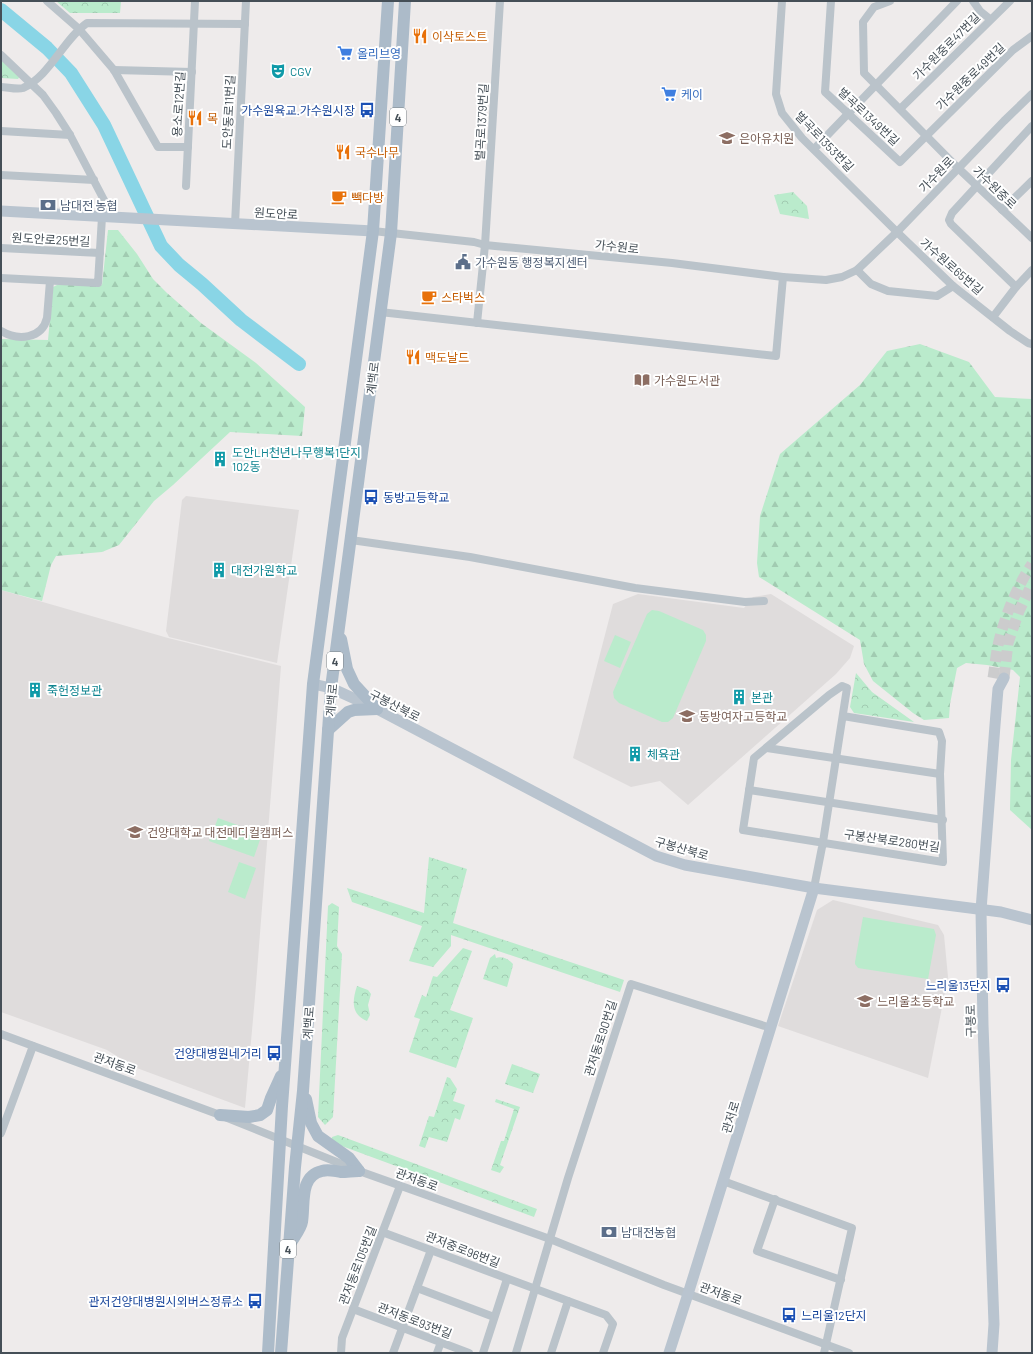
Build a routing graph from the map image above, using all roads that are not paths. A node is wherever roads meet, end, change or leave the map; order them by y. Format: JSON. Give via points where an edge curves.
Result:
{"nodes":[{"id":1,"x":47,"y":1,"type":"edge"},
{"id":2,"x":195,"y":1,"type":"edge"},
{"id":3,"x":246,"y":1,"type":"edge"},
{"id":4,"x":388,"y":1,"type":"edge"},
{"id":5,"x":405,"y":1,"type":"edge"},
{"id":6,"x":500,"y":1,"type":"edge"},
{"id":7,"x":782,"y":1,"type":"edge"},
{"id":8,"x":831,"y":1,"type":"edge"},
{"id":9,"x":890,"y":1,"type":"edge"},
{"id":10,"x":957,"y":1,"type":"edge"},
{"id":11,"x":973,"y":1,"type":"edge"},
{"id":12,"x":1010,"y":1,"type":"edge"},
{"id":13,"x":990,"y":19,"type":"junction"},
{"id":14,"x":195,"y":23,"type":"junction"},
{"id":15,"x":245,"y":24,"type":"junction"},
{"id":16,"x":79,"y":29,"type":"junction"},
{"id":17,"x":1032,"y":36,"type":"edge"},
{"id":18,"x":1,"y":55,"type":"edge"},
{"id":19,"x":114,"y":70,"type":"junction"},
{"id":20,"x":192,"y":72,"type":"junction"},
{"id":21,"x":31,"y":83,"type":"junction"},
{"id":22,"x":876,"y":85,"type":"junction"},
{"id":23,"x":1,"y":87,"type":"edge"},
{"id":24,"x":1032,"y":94,"type":"edge"},
{"id":25,"x":900,"y":109,"type":"junction"},
{"id":26,"x":848,"y":113,"type":"junction"},
{"id":27,"x":1032,"y":126,"type":"edge"},
{"id":28,"x":1,"y":131,"type":"edge"},
{"id":29,"x":70,"y":135,"type":"junction"},
{"id":30,"x":926,"y":136,"type":"junction"},
{"id":31,"x":188,"y":147,"type":"junction"},
{"id":32,"x":814,"y":149,"type":"junction"},
{"id":33,"x":958,"y":168,"type":"junction"},
{"id":34,"x":1,"y":175,"type":"edge"},
{"id":35,"x":94,"y":180,"type":"junction"},
{"id":36,"x":1032,"y":181,"type":"edge"},
{"id":37,"x":977,"y":185,"type":"junction"},
{"id":38,"x":186,"y":186,"type":"dead end"},
{"id":39,"x":1002,"y":210,"type":"junction"},
{"id":40,"x":1,"y":211,"type":"edge"},
{"id":41,"x":105,"y":217,"type":"junction"},
{"id":42,"x":236,"y":224,"type":"junction"},
{"id":43,"x":373,"y":231,"type":"junction"},
{"id":44,"x":896,"y":232,"type":"junction"},
{"id":45,"x":391,"y":233,"type":"junction"},
{"id":46,"x":1032,"y":238,"type":"edge"},
{"id":47,"x":486,"y":245,"type":"junction"},
{"id":48,"x":1,"y":248,"type":"edge"},
{"id":49,"x":100,"y":253,"type":"junction"},
{"id":50,"x":857,"y":270,"type":"junction"},
{"id":51,"x":1032,"y":270,"type":"edge"},
{"id":52,"x":783,"y":277,"type":"junction"},
{"id":53,"x":1,"y":278,"type":"edge"},
{"id":54,"x":50,"y":281,"type":"junction"},
{"id":55,"x":953,"y":286,"type":"junction"},
{"id":56,"x":1016,"y":286,"type":"junction"},
{"id":57,"x":380,"y":312,"type":"junction"},
{"id":58,"x":993,"y":317,"type":"junction"},
{"id":59,"x":477,"y":323,"type":"junction"},
{"id":60,"x":1,"y":331,"type":"edge"},
{"id":61,"x":1031,"y":342,"type":"edge"},
{"id":62,"x":351,"y":540,"type":"junction"},
{"id":63,"x":764,"y":601,"type":"dead end"},
{"id":64,"x":339,"y":631,"type":"junction"},
{"id":65,"x":999,"y":678,"type":"tunnel mouth"},
{"id":66,"x":313,"y":684,"type":"junction"},
{"id":67,"x":331,"y":688,"type":"junction"},
{"id":68,"x":377,"y":709,"type":"junction"},
{"id":69,"x":843,"y":716,"type":"junction"},
{"id":70,"x":328,"y":730,"type":"junction"},
{"id":71,"x":767,"y":748,"type":"junction"},
{"id":72,"x":836,"y":758,"type":"junction"},
{"id":73,"x":940,"y":774,"type":"junction"},
{"id":74,"x":749,"y":790,"type":"junction"},
{"id":75,"x":830,"y":803,"type":"junction"},
{"id":76,"x":943,"y":820,"type":"junction"},
{"id":77,"x":823,"y":842,"type":"junction"},
{"id":78,"x":814,"y":888,"type":"junction"},
{"id":79,"x":981,"y":910,"type":"junction"},
{"id":80,"x":1032,"y":920,"type":"edge"},
{"id":81,"x":770,"y":1028,"type":"junction"},
{"id":82,"x":1,"y":1034,"type":"edge"},
{"id":83,"x":33,"y":1046,"type":"junction"},
{"id":84,"x":284,"y":1069,"type":"junction"},
{"id":85,"x":303,"y":1091,"type":"junction"},
{"id":86,"x":220,"y":1115,"type":"junction"},
{"id":87,"x":1,"y":1133,"type":"edge"},
{"id":88,"x":280,"y":1139,"type":"junction"},
{"id":89,"x":297,"y":1146,"type":"junction"},
{"id":90,"x":360,"y":1171,"type":"junction"},
{"id":91,"x":723,"y":1181,"type":"junction"},
{"id":92,"x":400,"y":1186,"type":"junction"},
{"id":93,"x":775,"y":1199,"type":"junction"},
{"id":94,"x":382,"y":1232,"type":"junction"},
{"id":95,"x":550,"y":1240,"type":"junction"},
{"id":96,"x":289,"y":1247,"type":"junction"},
{"id":97,"x":431,"y":1250,"type":"junction"},
{"id":98,"x":507,"y":1279,"type":"junction"},
{"id":99,"x":841,"y":1280,"type":"junction"},
{"id":100,"x":417,"y":1288,"type":"junction"},
{"id":101,"x":536,"y":1290,"type":"junction"},
{"id":102,"x":688,"y":1294,"type":"junction"},
{"id":103,"x":568,"y":1301,"type":"junction"},
{"id":104,"x":353,"y":1309,"type":"junction"},
{"id":105,"x":494,"y":1317,"type":"junction"},
{"id":106,"x":402,"y":1328,"type":"junction"},
{"id":107,"x":441,"y":1342,"type":"junction"},
{"id":108,"x":826,"y":1344,"type":"junction"},
{"id":109,"x":266,"y":1350,"type":"edge"},
{"id":110,"x":343,"y":1351,"type":"edge"},
{"id":111,"x":281,"y":1353,"type":"edge"},
{"id":112,"x":393,"y":1353,"type":"edge"},
{"id":113,"x":437,"y":1353,"type":"edge"},
{"id":114,"x":468,"y":1353,"type":"edge"},
{"id":115,"x":483,"y":1353,"type":"edge"},
{"id":116,"x":516,"y":1353,"type":"edge"},
{"id":117,"x":551,"y":1353,"type":"edge"},
{"id":118,"x":603,"y":1353,"type":"edge"},
{"id":119,"x":669,"y":1353,"type":"edge"},
{"id":120,"x":824,"y":1353,"type":"edge"},
{"id":121,"x":849,"y":1353,"type":"edge"},
{"id":122,"x":992,"y":1353,"type":"edge"}],
"edges":[{"from":1,"to":16,"type":"street"},
{"from":2,"to":14,"type":"street","name":"용소로12번길"},
{"from":3,"to":15,"type":"street","name":"도안동로11번길"},
{"from":4,"to":43,"type":"main road","name":"계백로","number":"4"},
{"from":5,"to":45,"type":"main road","name":"계백로","number":"4"},
{"from":6,"to":47,"type":"street","name":"벌곡로1379번길"},
{"from":7,"to":32,"type":"street","name":"벌곡로1353번길","via":[[776,94],[782,113]]},
{"from":8,"to":26,"type":"street","name":"벌곡로1349번길","via":[[825,92]]},
{"from":9,"to":22,"type":"street","name":"가수원중로","via":[[874,7],[863,22],[864,73]]},
{"from":10,"to":22,"type":"street"},
{"from":11,"to":13,"type":"street"},
{"from":12,"to":13,"type":"street","name":"가수원중로47번길"},
{"from":13,"to":25,"type":"street","name":"가수원중로47번길"},
{"from":14,"to":15,"type":"street"},
{"from":14,"to":16,"type":"street","via":[[87,23]]},
{"from":14,"to":20,"type":"street","name":"용소로12번길"},
{"from":15,"to":42,"type":"street","name":"도안동로11번길"},
{"from":16,"to":19,"type":"street"},
{"from":16,"to":21,"type":"street","via":[[40,76]]},
{"from":17,"to":30,"type":"street","name":"가수원중로49번길","via":[[1013,50]]},
{"from":18,"to":21,"type":"street","name":"원도안로25번길"},
{"from":19,"to":20,"type":"street"},
{"from":19,"to":31,"type":"street","via":[[158,147]]},
{"from":20,"to":31,"type":"street","name":"용소로12번길"},
{"from":21,"to":23,"type":"street","via":[[22,89]]},
{"from":21,"to":29,"type":"street","name":"원도안로25번길","via":[[43,95]]},
{"from":22,"to":25,"type":"street","name":"가수원중로"},
{"from":22,"to":26,"type":"street"},
{"from":24,"to":33,"type":"street","name":"가수원로"},
{"from":25,"to":30,"type":"street","name":"가수원중로"},
{"from":26,"to":30,"type":"street","name":"벌곡로1349번길","via":[[900,162]]},
{"from":26,"to":32,"type":"street"},
{"from":27,"to":37,"type":"street"},
{"from":28,"to":29,"type":"street"},
{"from":29,"to":35,"type":"street","name":"원도안로25번길"},
{"from":30,"to":33,"type":"street","name":"가수원중로"},
{"from":31,"to":38,"type":"street","name":"용소로12번길"},
{"from":32,"to":44,"type":"street","name":"벌곡로1353번길"},
{"from":33,"to":37,"type":"street","name":"가수원중로"},
{"from":33,"to":44,"type":"street","name":"가수원로"},
{"from":34,"to":35,"type":"street"},
{"from":35,"to":41,"type":"street","name":"원도안로25번길","via":[[104,200]]},
{"from":36,"to":39,"type":"street"},
{"from":37,"to":39,"type":"street","name":"가수원중로"},
{"from":37,"to":56,"type":"street","via":[[952,214],[950,224]]},
{"from":39,"to":46,"type":"street","name":"가수원중로"},
{"from":40,"to":41,"type":"main road"},
{"from":41,"to":42,"type":"main road","name":"원도안로"},
{"from":41,"to":49,"type":"street","name":"원도안로25번길"},
{"from":42,"to":43,"type":"main road","name":"원도안로"},
{"from":43,"to":45,"type":"street","name":"가수원로"},
{"from":43,"to":66,"type":"main road","name":"계백로","number":"4"},
{"from":44,"to":50,"type":"street","name":"가수원로"},
{"from":44,"to":55,"type":"street","name":"가수원로65번길"},
{"from":45,"to":47,"type":"street","name":"가수원로"},
{"from":45,"to":57,"type":"main road","name":"계백로","number":"4"},
{"from":47,"to":52,"type":"street","name":"가수원로","via":[[672,263]]},
{"from":47,"to":59,"type":"street","name":"벌곡로1379번길"},
{"from":48,"to":49,"type":"street","name":"원도안로25번길"},
{"from":49,"to":54,"type":"street","name":"원도안로25번길","via":[[98,282]]},
{"from":50,"to":52,"type":"street","name":"가수원로","via":[[842,277],[826,280]]},
{"from":50,"to":55,"type":"street","via":[[871,284],[888,291],[937,296]]},
{"from":51,"to":56,"type":"street"},
{"from":52,"to":59,"type":"street","via":[[776,356]]},
{"from":53,"to":54,"type":"street"},
{"from":54,"to":60,"type":"street","via":[[46,324],[27,337],[9,336]]},
{"from":55,"to":58,"type":"street","name":"가수원로65번길"},
{"from":56,"to":58,"type":"street"},
{"from":57,"to":59,"type":"street"},
{"from":57,"to":62,"type":"main road","name":"계백로","number":"4"},
{"from":58,"to":61,"type":"street","name":"가수원로65번길"},
{"from":62,"to":63,"type":"street","via":[[470,557],[635,588],[745,602]]},
{"from":62,"to":64,"type":"main road","name":"계백로","number":"4"},
{"from":64,"to":67,"type":"main road","name":"계백로","number":"4"},
{"from":64,"to":68,"type":"main road","via":[[347,669],[354,684]]},
{"from":65,"to":79,"type":"main road","name":"구봉로"},
{"from":66,"to":67,"type":"main road","name":"구봉산북로"},
{"from":66,"to":84,"type":"main road","name":"계백로","number":"4"},
{"from":67,"to":68,"type":"main road","name":"구봉산북로"},
{"from":67,"to":70,"type":"main road","name":"계백로","number":"4"},
{"from":68,"to":70,"type":"main road","via":[[348,712]]},
{"from":68,"to":78,"type":"main road","name":"구봉산북로","via":[[656,856],[686,865]]},
{"from":69,"to":71,"type":"street","name":"구봉산북로280번길","via":[[847,688],[842,686]]},
{"from":69,"to":72,"type":"street","name":"구봉산북로280번길"},
{"from":69,"to":73,"type":"street","name":"구봉산북로280번길","via":[[939,732],[942,741]]},
{"from":70,"to":85,"type":"main road","name":"계백로","number":"4"},
{"from":71,"to":72,"type":"street"},
{"from":71,"to":74,"type":"street","name":"구봉산북로280번길","via":[[754,758]]},
{"from":72,"to":73,"type":"street"},
{"from":72,"to":75,"type":"street","name":"구봉산북로280번길"},
{"from":73,"to":76,"type":"street","name":"구봉산북로280번길"},
{"from":74,"to":75,"type":"street"},
{"from":74,"to":77,"type":"street","name":"구봉산북로280번길","via":[[743,830]]},
{"from":75,"to":76,"type":"street"},
{"from":75,"to":77,"type":"street","name":"구봉산북로280번길"},
{"from":76,"to":77,"type":"street","name":"구봉산북로280번길","via":[[943,862]]},
{"from":77,"to":78,"type":"street","name":"구봉산북로280번길"},
{"from":78,"to":79,"type":"main road","name":"구봉산북로"},
{"from":78,"to":81,"type":"main road","name":"관저로"},
{"from":79,"to":80,"type":"main road","name":"구봉산북로"},
{"from":79,"to":122,"type":"main road","name":"구봉로","via":[[994,1324]]},
{"from":81,"to":91,"type":"main road","name":"관저로"},
{"from":81,"to":95,"type":"street","name":"관저동로90번길","via":[[631,984],[582,1132]]},
{"from":82,"to":83,"type":"street","name":"관저동로"},
{"from":83,"to":86,"type":"street","name":"관저동로"},
{"from":83,"to":87,"type":"street"},
{"from":84,"to":86,"type":"main road","via":[[267,1110],[260,1115],[249,1117]]},
{"from":84,"to":88,"type":"main road","name":"계백로","number":"4"},
{"from":85,"to":89,"type":"main road","name":"계백로","number":"4"},
{"from":85,"to":90,"type":"main road","via":[[314,1130],[323,1140],[349,1158]]},
{"from":86,"to":88,"type":"street","name":"관저동로"},
{"from":88,"to":89,"type":"street","name":"관저동로"},
{"from":88,"to":109,"type":"main road","name":"계백로","number":"4"},
{"from":89,"to":90,"type":"street","name":"관저동로"},
{"from":89,"to":96,"type":"main road","name":"계백로","number":"4"},
{"from":90,"to":92,"type":"street","name":"관저동로"},
{"from":90,"to":96,"type":"main road","via":[[327,1170],[310,1177],[304,1195],[302,1223]]},
{"from":91,"to":93,"type":"street"},
{"from":91,"to":102,"type":"main road","name":"관저로"},
{"from":92,"to":94,"type":"street","name":"관저동로105번길"},
{"from":92,"to":95,"type":"street","name":"관저동로"},
{"from":93,"to":99,"type":"street","via":[[852,1228]]},
{"from":93,"to":99,"type":"street","via":[[757,1251]]},
{"from":94,"to":97,"type":"street","name":"관저중로96번길"},
{"from":94,"to":104,"type":"street","name":"관저동로105번길"},
{"from":95,"to":101,"type":"street"},
{"from":95,"to":102,"type":"street","name":"관저동로"},
{"from":96,"to":111,"type":"main road","name":"계백로","number":"4"},
{"from":97,"to":98,"type":"street","name":"관저중로96번길"},
{"from":97,"to":100,"type":"street"},
{"from":98,"to":101,"type":"street","name":"관저중로96번길"},
{"from":98,"to":105,"type":"street"},
{"from":99,"to":108,"type":"street"},
{"from":100,"to":105,"type":"street"},
{"from":100,"to":106,"type":"street"},
{"from":101,"to":103,"type":"street","name":"관저중로96번길"},
{"from":101,"to":116,"type":"street"},
{"from":102,"to":108,"type":"street","name":"관저동로"},
{"from":102,"to":119,"type":"main road","name":"관저로"},
{"from":103,"to":117,"type":"street"},
{"from":103,"to":118,"type":"street","name":"관저중로96번길","via":[[606,1315],[612,1324]]},
{"from":104,"to":106,"type":"street","name":"관저동로93번길"},
{"from":104,"to":110,"type":"street","name":"관저동로105번길","via":[[342,1338]]},
{"from":105,"to":115,"type":"street"},
{"from":106,"to":107,"type":"street","name":"관저동로93번길"},
{"from":106,"to":112,"type":"street"},
{"from":107,"to":113,"type":"street"},
{"from":107,"to":114,"type":"street","name":"관저동로93번길"},
{"from":108,"to":120,"type":"street"},
{"from":108,"to":121,"type":"street","name":"관저동로"}]}
